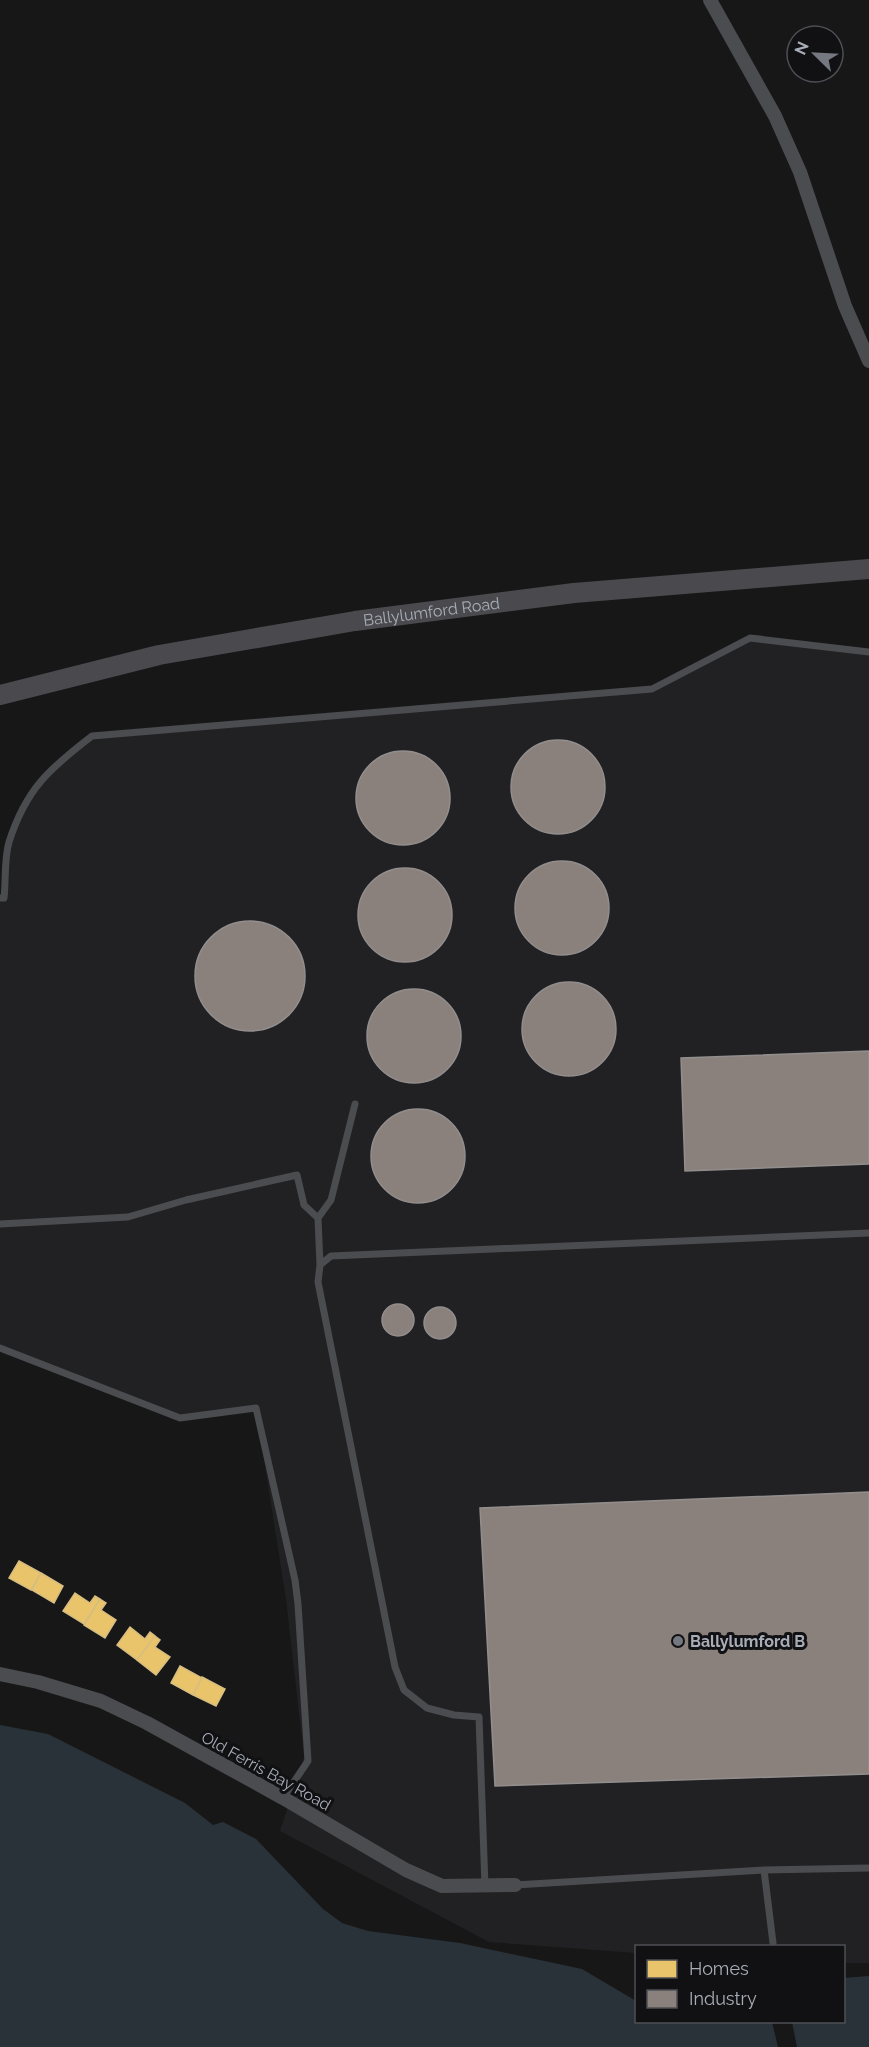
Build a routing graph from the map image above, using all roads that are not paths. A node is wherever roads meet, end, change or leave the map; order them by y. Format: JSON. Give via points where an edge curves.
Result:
{"nodes":[{"id":1,"x":710,"y":0,"type":"edge"},
{"id":2,"x":869,"y":361,"type":"edge"},
{"id":3,"x":869,"y":569,"type":"edge"},
{"id":4,"x":869,"y":652,"type":"edge"},
{"id":5,"x":0,"y":695,"type":"edge"},
{"id":6,"x":0,"y":898,"type":"edge"},
{"id":7,"x":355,"y":1104,"type":"dead end"},
{"id":8,"x":318,"y":1218,"type":"junction"},
{"id":9,"x":0,"y":1224,"type":"edge"},
{"id":10,"x":869,"y":1233,"type":"edge"},
{"id":11,"x":320,"y":1266,"type":"junction"},
{"id":12,"x":0,"y":1348,"type":"edge"},
{"id":13,"x":0,"y":1674,"type":"edge"},
{"id":14,"x":284,"y":1798,"type":"junction"},
{"id":15,"x":869,"y":1868,"type":"edge"},
{"id":16,"x":764,"y":1870,"type":"junction"},
{"id":17,"x":515,"y":1885,"type":"joint"},
{"id":18,"x":485,"y":1886,"type":"junction"},
{"id":19,"x":773,"y":1943,"type":"dead end"}],
"edges":[{"from":1,"to":2,"type":"street","via":[[770,107],[800,171],[845,306]]},
{"from":3,"to":5,"type":"main road","name":"Ballylumford Road","via":[[574,593],[366,620],[159,655]]},
{"from":4,"to":6,"type":"lane","via":[[750,638],[652,688],[92,736],[55,765],[29,795],[9,844],[4,897]]},
{"from":7,"to":8,"type":"lane","via":[[331,1200]]},
{"from":8,"to":9,"type":"lane","via":[[304,1206],[297,1175],[128,1217]]},
{"from":8,"to":11,"type":"lane"},
{"from":10,"to":11,"type":"lane","via":[[331,1256]]},
{"from":11,"to":18,"type":"lane","via":[[318,1282],[395,1667],[404,1690],[427,1708],[479,1717]]},
{"from":12,"to":14,"type":"lane","via":[[180,1418],[256,1408],[298,1604],[308,1761]]},
{"from":13,"to":14,"type":"street","name":"Old Ferris Bay Road","via":[[101,1701]]},
{"from":14,"to":18,"type":"street","name":"Old Ferris Bay Road","via":[[406,1870],[442,1886]]},
{"from":15,"to":16,"type":"lane"},
{"from":16,"to":17,"type":"lane"},
{"from":16,"to":19,"type":"lane"},
{"from":17,"to":18,"type":"street","name":"Old Ferris Bay Road"}]}
